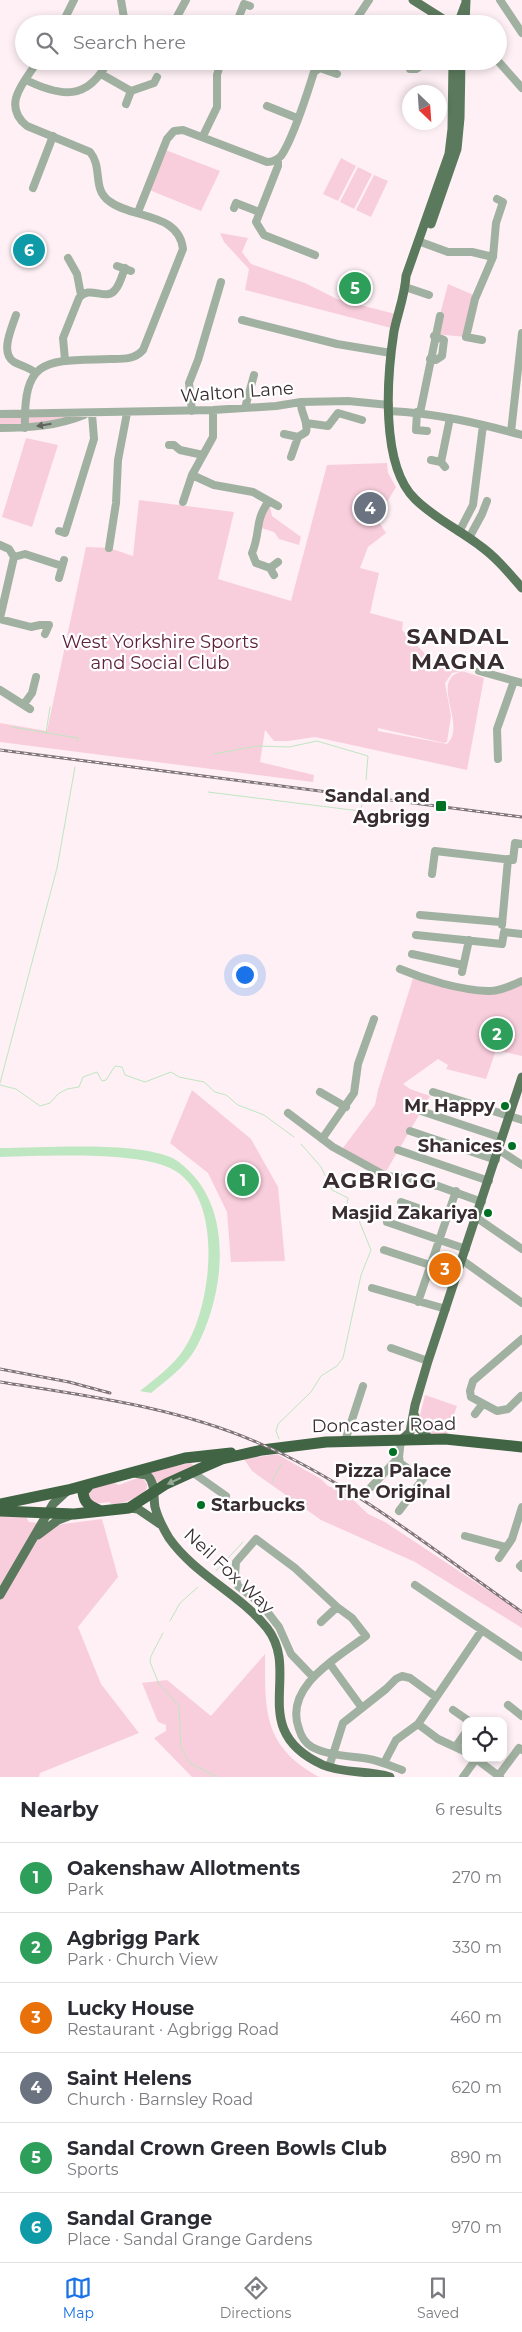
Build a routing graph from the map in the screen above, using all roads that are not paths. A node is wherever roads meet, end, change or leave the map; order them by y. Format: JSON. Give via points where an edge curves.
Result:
{"nodes":[{"id":1,"x":74,"y":0,"type":"edge"},
{"id":2,"x":121,"y":0,"type":"edge"},
{"id":3,"x":186,"y":0,"type":"edge"},
{"id":4,"x":369,"y":0,"type":"edge"},
{"id":5,"x":413,"y":0,"type":"edge"},
{"id":6,"x":500,"y":0,"type":"edge"},
{"id":7,"x":466,"y":2,"type":"edge"},
{"id":8,"x":250,"y":6,"type":"dead end"},
{"id":9,"x":66,"y":15,"type":"edge"},
{"id":10,"x":124,"y":15,"type":"edge"},
{"id":11,"x":180,"y":15,"type":"edge"},
{"id":12,"x":240,"y":15,"type":"edge"},
{"id":13,"x":359,"y":15,"type":"edge"},
{"id":14,"x":437,"y":15,"type":"edge"},
{"id":15,"x":461,"y":15,"type":"edge"},
{"id":16,"x":465,"y":15,"type":"edge"},
{"id":17,"x":522,"y":33,"type":"edge"},
{"id":18,"x":32,"y":70,"type":"edge"},
{"id":19,"x":103,"y":70,"type":"edge"},
{"id":20,"x":218,"y":70,"type":"edge"},
{"id":21,"x":316,"y":70,"type":"edge"},
{"id":22,"x":327,"y":70,"type":"edge"},
{"id":23,"x":454,"y":70,"type":"edge"},
{"id":24,"x":461,"y":70,"type":"edge"},
{"id":25,"x":506,"y":70,"type":"edge"},
{"id":26,"x":101,"y":74,"type":"junction"},
{"id":27,"x":337,"y":74,"type":"dead end"},
{"id":28,"x":157,"y":77,"type":"dead end"},
{"id":29,"x":26,"y":80,"type":"junction"},
{"id":30,"x":522,"y":88,"type":"edge"},
{"id":31,"x":132,"y":92,"type":"junction"},
{"id":32,"x":126,"y":104,"type":"dead end"},
{"id":33,"x":268,"y":106,"type":"dead end"},
{"id":34,"x":298,"y":118,"type":"junction"},
{"id":35,"x":53,"y":136,"type":"junction"},
{"id":36,"x":203,"y":136,"type":"junction"},
{"id":37,"x":278,"y":159,"type":"junction"},
{"id":38,"x":32,"y":183,"type":"dead end"},
{"id":39,"x":497,"y":199,"type":"dead end"},
{"id":40,"x":234,"y":208,"type":"dead end"},
{"id":41,"x":138,"y":212,"type":"junction"},
{"id":42,"x":259,"y":212,"type":"junction"},
{"id":43,"x":421,"y":242,"type":"junction"},
{"id":44,"x":314,"y":252,"type":"dead end"},
{"id":45,"x":493,"y":257,"type":"junction"},
{"id":46,"x":68,"y":258,"type":"dead end"},
{"id":47,"x":124,"y":268,"type":"dead end"},
{"id":48,"x":222,"y":281,"type":"dead end"},
{"id":49,"x":405,"y":287,"type":"junction"},
{"id":50,"x":110,"y":294,"type":"junction"},
{"id":51,"x":430,"y":294,"type":"dead end"},
{"id":52,"x":81,"y":295,"type":"junction"},
{"id":53,"x":110,"y":304,"type":"dead end"},
{"id":54,"x":16,"y":316,"type":"dead end"},
{"id":55,"x":440,"y":316,"type":"dead end"},
{"id":56,"x":247,"y":321,"type":"dead end"},
{"id":57,"x":425,"y":333,"type":"dead end"},
{"id":58,"x":522,"y":333,"type":"edge"},
{"id":59,"x":435,"y":335,"type":"junction"},
{"id":60,"x":482,"y":340,"type":"dead end"},
{"id":61,"x":391,"y":353,"type":"junction"},
{"id":62,"x":65,"y":360,"type":"junction"},
{"id":63,"x":520,"y":360,"type":"edge"},
{"id":64,"x":36,"y":373,"type":"junction"},
{"id":65,"x":254,"y":375,"type":"dead end"},
{"id":66,"x":301,"y":402,"type":"junction"},
{"id":67,"x":244,"y":408,"type":"junction"},
{"id":68,"x":389,"y":408,"type":"junction"},
{"id":69,"x":213,"y":410,"type":"junction"},
{"id":70,"x":192,"y":411,"type":"junction"},
{"id":71,"x":127,"y":412,"type":"junction"},
{"id":72,"x":419,"y":412,"type":"junction"},
{"id":73,"x":0,"y":414,"type":"edge"},
{"id":74,"x":89,"y":414,"type":"junction"},
{"id":75,"x":25,"y":415,"type":"junction"},
{"id":76,"x":450,"y":418,"type":"junction"},
{"id":77,"x":361,"y":421,"type":"dead end"},
{"id":78,"x":306,"y":423,"type":"junction"},
{"id":79,"x":483,"y":425,"type":"junction"},
{"id":80,"x":0,"y":428,"type":"edge"},
{"id":81,"x":25,"y":428,"type":"junction"},
{"id":82,"x":427,"y":431,"type":"dead end"},
{"id":83,"x":511,"y":432,"type":"junction"},
{"id":84,"x":284,"y":434,"type":"dead end"},
{"id":85,"x":522,"y":435,"type":"edge"},
{"id":86,"x":298,"y":437,"type":"junction"},
{"id":87,"x":169,"y":446,"type":"dead end"},
{"id":88,"x":202,"y":455,"type":"junction"},
{"id":89,"x":302,"y":459,"type":"dead end"},
{"id":90,"x":431,"y":460,"type":"dead end"},
{"id":91,"x":192,"y":475,"type":"junction"},
{"id":92,"x":269,"y":501,"type":"junction"},
{"id":93,"x":486,"y":501,"type":"dead end"},
{"id":94,"x":183,"y":502,"type":"dead end"},
{"id":95,"x":278,"y":506,"type":"dead end"},
{"id":96,"x":59,"y":531,"type":"dead end"},
{"id":97,"x":459,"y":532,"type":"junction"},
{"id":98,"x":469,"y":538,"type":"junction"},
{"id":99,"x":0,"y":545,"type":"edge"},
{"id":100,"x":109,"y":548,"type":"dead end"},
{"id":101,"x":14,"y":557,"type":"junction"},
{"id":102,"x":278,"y":562,"type":"dead end"},
{"id":103,"x":59,"y":578,"type":"dead end"},
{"id":104,"x":522,"y":588,"type":"edge"},
{"id":105,"x":0,"y":618,"type":"edge"},
{"id":106,"x":45,"y":634,"type":"dead end"},
{"id":107,"x":479,"y":671,"type":"dead end"},
{"id":108,"x":36,"y":677,"type":"dead end"},
{"id":109,"x":518,"y":682,"type":"edge"},
{"id":110,"x":0,"y":690,"type":"edge"},
{"id":111,"x":498,"y":759,"type":"dead end"},
{"id":112,"x":522,"y":844,"type":"edge"},
{"id":113,"x":508,"y":859,"type":"junction"},
{"id":114,"x":432,"y":874,"type":"dead end"},
{"id":115,"x":420,"y":915,"type":"dead end"},
{"id":116,"x":500,"y":922,"type":"junction"},
{"id":117,"x":504,"y":932,"type":"junction"},
{"id":118,"x":522,"y":934,"type":"edge"},
{"id":119,"x":416,"y":935,"type":"dead end"},
{"id":120,"x":468,"y":940,"type":"junction"},
{"id":121,"x":412,"y":954,"type":"dead end"},
{"id":122,"x":400,"y":969,"type":"dead end"},
{"id":123,"x":522,"y":981,"type":"edge"},
{"id":124,"x":374,"y":1019,"type":"dead end"},
{"id":125,"x":522,"y":1077,"type":"edge"},
{"id":126,"x":320,"y":1092,"type":"dead end"},
{"id":127,"x":433,"y":1092,"type":"dead end"},
{"id":128,"x":346,"y":1106,"type":"junction"},
{"id":129,"x":421,"y":1112,"type":"dead end"},
{"id":130,"x":288,"y":1113,"type":"dead end"},
{"id":131,"x":509,"y":1116,"type":"junction"},
{"id":132,"x":522,"y":1120,"type":"edge"},
{"id":133,"x":410,"y":1131,"type":"dead end"},
{"id":134,"x":502,"y":1138,"type":"junction"},
{"id":135,"x":322,"y":1139,"type":"junction"},
{"id":136,"x":398,"y":1150,"type":"dead end"},
{"id":137,"x":499,"y":1150,"type":"junction"},
{"id":138,"x":496,"y":1160,"type":"junction"},
{"id":139,"x":522,"y":1165,"type":"edge"},
{"id":140,"x":489,"y":1181,"type":"junction"},
{"id":141,"x":456,"y":1191,"type":"junction"},
{"id":142,"x":401,"y":1202,"type":"dead end"},
{"id":143,"x":482,"y":1202,"type":"junction"},
{"id":144,"x":446,"y":1218,"type":"junction"},
{"id":145,"x":476,"y":1218,"type":"junction"},
{"id":146,"x":387,"y":1222,"type":"dead end"},
{"id":147,"x":440,"y":1240,"type":"junction"},
{"id":148,"x":466,"y":1249,"type":"junction"},
{"id":149,"x":522,"y":1249,"type":"edge"},
{"id":150,"x":384,"y":1250,"type":"dead end"},
{"id":151,"x":462,"y":1260,"type":"junction"},
{"id":152,"x":430,"y":1264,"type":"junction"},
{"id":153,"x":372,"y":1288,"type":"dead end"},
{"id":154,"x":418,"y":1302,"type":"junction"},
{"id":155,"x":522,"y":1303,"type":"edge"},
{"id":156,"x":446,"y":1309,"type":"junction"},
{"id":157,"x":522,"y":1339,"type":"edge"},
{"id":158,"x":391,"y":1348,"type":"dead end"},
{"id":159,"x":428,"y":1361,"type":"junction"},
{"id":160,"x":363,"y":1386,"type":"dead end"},
{"id":161,"x":521,"y":1396,"type":"edge"},
{"id":162,"x":482,"y":1404,"type":"junction"},
{"id":163,"x":414,"y":1412,"type":"junction"},
{"id":164,"x":475,"y":1414,"type":"dead end"},
{"id":165,"x":406,"y":1428,"type":"junction"},
{"id":166,"x":384,"y":1440,"type":"junction"},
{"id":167,"x":401,"y":1440,"type":"junction"},
{"id":168,"x":431,"y":1440,"type":"junction"},
{"id":169,"x":345,"y":1441,"type":"junction"},
{"id":170,"x":522,"y":1447,"type":"edge"},
{"id":171,"x":248,"y":1452,"type":"junction"},
{"id":172,"x":399,"y":1457,"type":"junction"},
{"id":173,"x":167,"y":1462,"type":"junction"},
{"id":174,"x":195,"y":1471,"type":"junction"},
{"id":175,"x":129,"y":1473,"type":"junction"},
{"id":176,"x":89,"y":1485,"type":"junction"},
{"id":177,"x":371,"y":1487,"type":"dead end"},
{"id":178,"x":68,"y":1490,"type":"junction"},
{"id":179,"x":154,"y":1492,"type":"junction"},
{"id":180,"x":226,"y":1496,"type":"dead end"},
{"id":181,"x":0,"y":1504,"type":"edge"},
{"id":182,"x":522,"y":1507,"type":"edge"},
{"id":183,"x":129,"y":1508,"type":"junction"},
{"id":184,"x":399,"y":1510,"type":"dead end"},
{"id":185,"x":0,"y":1511,"type":"edge"},
{"id":186,"x":23,"y":1511,"type":"junction"},
{"id":187,"x":103,"y":1512,"type":"junction"},
{"id":188,"x":48,"y":1513,"type":"junction"},
{"id":189,"x":74,"y":1514,"type":"junction"},
{"id":190,"x":520,"y":1520,"type":"edge"},
{"id":191,"x":161,"y":1524,"type":"junction"},
{"id":192,"x":465,"y":1536,"type":"dead end"},
{"id":193,"x":34,"y":1539,"type":"junction"},
{"id":194,"x":506,"y":1547,"type":"junction"},
{"id":195,"x":499,"y":1558,"type":"dead end"},
{"id":196,"x":522,"y":1564,"type":"edge"},
{"id":197,"x":522,"y":1568,"type":"edge"},
{"id":198,"x":416,"y":1585,"type":"dead end"},
{"id":199,"x":0,"y":1595,"type":"edge"},
{"id":200,"x":337,"y":1608,"type":"junction"},
{"id":201,"x":321,"y":1622,"type":"dead end"},
{"id":202,"x":482,"y":1630,"type":"junction"},
{"id":203,"x":522,"y":1657,"type":"edge"},
{"id":204,"x":330,"y":1664,"type":"junction"},
{"id":205,"x":313,"y":1677,"type":"junction"},
{"id":206,"x":436,"y":1697,"type":"junction"},
{"id":207,"x":522,"y":1704,"type":"edge"},
{"id":208,"x":508,"y":1706,"type":"dead end"},
{"id":209,"x":362,"y":1708,"type":"junction"},
{"id":210,"x":453,"y":1710,"type":"dead end"},
{"id":211,"x":519,"y":1714,"type":"edge"},
{"id":212,"x":463,"y":1717,"type":"edge"},
{"id":213,"x":418,"y":1724,"type":"junction"},
{"id":214,"x":462,"y":1738,"type":"edge"},
{"id":215,"x":456,"y":1746,"type":"junction"},
{"id":216,"x":521,"y":1747,"type":"edge"},
{"id":217,"x":462,"y":1750,"type":"edge"},
{"id":218,"x":333,"y":1753,"type":"junction"},
{"id":219,"x":472,"y":1762,"type":"edge"},
{"id":220,"x":480,"y":1762,"type":"edge"},
{"id":221,"x":384,"y":1763,"type":"junction"},
{"id":222,"x":329,"y":1767,"type":"junction"},
{"id":223,"x":402,"y":1770,"type":"dead end"},
{"id":224,"x":499,"y":1776,"type":"edge"},
{"id":225,"x":390,"y":1777,"type":"edge"},
{"id":226,"x":463,"y":1777,"type":"edge"}],
"edges":[{"from":1,"to":9,"type":"street"},
{"from":2,"to":10,"type":"street"},
{"from":3,"to":11,"type":"street"},
{"from":4,"to":13,"type":"street"},
{"from":5,"to":14,"type":"main road"},
{"from":6,"to":17,"type":"street"},
{"from":7,"to":15,"type":"main road"},
{"from":7,"to":16,"type":"main road"},
{"from":8,"to":12,"type":"street","via":[[244,4]]},
{"from":18,"to":29,"type":"street"},
{"from":19,"to":26,"type":"street"},
{"from":20,"to":36,"type":"street","via":[[217,107]]},
{"from":21,"to":34,"type":"street"},
{"from":22,"to":27,"type":"street"},
{"from":23,"to":43,"type":"main road","via":[[450,146]]},
{"from":24,"to":43,"type":"main road","via":[[457,149]]},
{"from":25,"to":30,"type":"street"},
{"from":26,"to":29,"type":"street","via":[[85,88],[64,94]]},
{"from":26,"to":31,"type":"street"},
{"from":28,"to":31,"type":"street","via":[[154,83]]},
{"from":29,"to":35,"type":"street","via":[[16,96],[16,114],[26,126]]},
{"from":31,"to":32,"type":"street"},
{"from":33,"to":34,"type":"street"},
{"from":34,"to":37,"type":"street"},
{"from":35,"to":38,"type":"street"},
{"from":35,"to":41,"type":"street","via":[[90,152],[99,167],[102,194],[117,206]]},
{"from":36,"to":37,"type":"street","via":[[267,162]]},
{"from":36,"to":41,"type":"street","via":[[183,130],[170,134]]},
{"from":37,"to":42,"type":"street"},
{"from":39,"to":45,"type":"street","via":[[503,202],[496,224]]},
{"from":40,"to":42,"type":"street","via":[[236,203]]},
{"from":41,"to":62,"type":"street","via":[[168,224],[182,240],[183,249],[146,346],[140,354],[130,358]]},
{"from":42,"to":44,"type":"street","via":[[256,222],[264,235]]},
{"from":43,"to":45,"type":"street","via":[[448,252],[472,252]]},
{"from":43,"to":49,"type":"main road","via":[[406,276]]},
{"from":45,"to":60,"type":"street","via":[[475,299],[466,337]]},
{"from":46,"to":52,"type":"street","via":[[77,274]]},
{"from":47,"to":50,"type":"street","via":[[116,289]]},
{"from":48,"to":70,"type":"street","via":[[189,383]]},
{"from":49,"to":51,"type":"street"},
{"from":49,"to":61,"type":"main road"},
{"from":50,"to":52,"type":"street","via":[[91,291]]},
{"from":50,"to":53,"type":"street"},
{"from":52,"to":62,"type":"street","via":[[64,338]]},
{"from":54,"to":64,"type":"street","via":[[4,345],[5,353],[11,360]]},
{"from":55,"to":59,"type":"street"},
{"from":56,"to":61,"type":"street","via":[[337,344]]},
{"from":57,"to":59,"type":"street"},
{"from":58,"to":63,"type":"street"},
{"from":59,"to":72,"type":"street"},
{"from":61,"to":68,"type":"main road"},
{"from":62,"to":64,"type":"street","via":[[50,363]]},
{"from":63,"to":83,"type":"street"},
{"from":64,"to":75,"type":"street","via":[[26,392]]},
{"from":65,"to":67,"type":"street"},
{"from":66,"to":67,"type":"street","name":"Walton Lane"},
{"from":66,"to":68,"type":"street","name":"Walton Lane","via":[[348,401]]},
{"from":66,"to":78,"type":"street","via":[[300,412]]},
{"from":67,"to":69,"type":"street","name":"Walton Lane"},
{"from":68,"to":72,"type":"street","name":"Walton Lane"},
{"from":68,"to":97,"type":"main road","via":[[392,451],[401,480],[430,513]]},
{"from":69,"to":70,"type":"street","name":"Walton Lane"},
{"from":69,"to":88,"type":"street","via":[[213,437]]},
{"from":70,"to":71,"type":"street","name":"Walton Lane"},
{"from":71,"to":74,"type":"street","name":"Walton Lane"},
{"from":71,"to":100,"type":"street","via":[[118,460]]},
{"from":72,"to":76,"type":"street","name":"Walton Lane"},
{"from":72,"to":82,"type":"street","via":[[416,430]]},
{"from":73,"to":75,"type":"street","name":"Walton Lane"},
{"from":74,"to":75,"type":"street","name":"Walton Lane"},
{"from":74,"to":81,"type":"street","name":"Walton Lane","one_way":true,"via":[[68,422]]},
{"from":74,"to":96,"type":"street","via":[[94,440],[65,533]]},
{"from":75,"to":81,"type":"street"},
{"from":76,"to":79,"type":"street","name":"Walton Lane"},
{"from":76,"to":90,"type":"street","via":[[443,465]]},
{"from":77,"to":78,"type":"street","via":[[338,413],[328,426]]},
{"from":78,"to":86,"type":"street","via":[[306,432]]},
{"from":79,"to":83,"type":"street","name":"Walton Lane"},
{"from":79,"to":97,"type":"street","via":[[473,505]]},
{"from":80,"to":81,"type":"street","name":"Walton Lane"},
{"from":83,"to":85,"type":"street","name":"Walton Lane"},
{"from":84,"to":86,"type":"street"},
{"from":86,"to":89,"type":"street","via":[[292,456]]},
{"from":87,"to":88,"type":"street"},
{"from":88,"to":91,"type":"street"},
{"from":91,"to":92,"type":"street","via":[[214,485],[253,492]]},
{"from":91,"to":94,"type":"street"},
{"from":92,"to":95,"type":"street"},
{"from":92,"to":102,"type":"street","via":[[260,515],[258,540],[252,553],[256,563],[272,571]]},
{"from":93,"to":98,"type":"street"},
{"from":97,"to":98,"type":"main road"},
{"from":98,"to":104,"type":"main road","via":[[498,561]]},
{"from":99,"to":101,"type":"street","via":[[9,549]]},
{"from":101,"to":103,"type":"street","via":[[25,554],[63,563]]},
{"from":101,"to":105,"type":"street"},
{"from":105,"to":106,"type":"street","via":[[30,627],[45,624],[48,626]]},
{"from":107,"to":109,"type":"street"},
{"from":108,"to":110,"type":"street","via":[[27,706]]},
{"from":109,"to":111,"type":"street","via":[[497,729]]},
{"from":112,"to":113,"type":"street","via":[[515,843],[513,860]]},
{"from":113,"to":114,"type":"street","via":[[435,851]]},
{"from":113,"to":116,"type":"street"},
{"from":115,"to":116,"type":"street","via":[[440,912]]},
{"from":116,"to":117,"type":"street"},
{"from":117,"to":118,"type":"street"},
{"from":117,"to":120,"type":"street","via":[[502,944]]},
{"from":119,"to":120,"type":"street"},
{"from":120,"to":121,"type":"street","via":[[463,968]]},
{"from":122,"to":123,"type":"street","via":[[450,984],[490,991]]},
{"from":124,"to":128,"type":"street","via":[[358,1064],[354,1093]]},
{"from":125,"to":131,"type":"main road"},
{"from":126,"to":128,"type":"street"},
{"from":127,"to":131,"type":"street"},
{"from":128,"to":135,"type":"street"},
{"from":129,"to":134,"type":"street"},
{"from":130,"to":135,"type":"street"},
{"from":131,"to":132,"type":"street"},
{"from":131,"to":134,"type":"main road"},
{"from":133,"to":138,"type":"street"},
{"from":134,"to":137,"type":"main road"},
{"from":135,"to":141,"type":"street","via":[[351,1159],[384,1175]]},
{"from":136,"to":140,"type":"street","via":[[417,1160]]},
{"from":137,"to":138,"type":"main road"},
{"from":137,"to":139,"type":"street"},
{"from":138,"to":140,"type":"main road"},
{"from":140,"to":143,"type":"main road"},
{"from":141,"to":143,"type":"street"},
{"from":141,"to":144,"type":"street"},
{"from":142,"to":144,"type":"street"},
{"from":143,"to":145,"type":"main road"},
{"from":144,"to":147,"type":"street"},
{"from":145,"to":148,"type":"main road"},
{"from":145,"to":149,"type":"street"},
{"from":146,"to":147,"type":"street"},
{"from":147,"to":148,"type":"street"},
{"from":147,"to":152,"type":"street"},
{"from":148,"to":151,"type":"main road"},
{"from":150,"to":152,"type":"street"},
{"from":151,"to":155,"type":"street"},
{"from":151,"to":156,"type":"main road"},
{"from":152,"to":154,"type":"street"},
{"from":153,"to":154,"type":"street"},
{"from":154,"to":156,"type":"street"},
{"from":156,"to":159,"type":"main road"},
{"from":157,"to":162,"type":"street","via":[[473,1382],[470,1394]]},
{"from":158,"to":159,"type":"street"},
{"from":159,"to":163,"type":"main road"},
{"from":160,"to":169,"type":"street"},
{"from":161,"to":162,"type":"street","via":[[511,1412],[497,1411]]},
{"from":162,"to":164,"type":"street"},
{"from":163,"to":165,"type":"main road"},
{"from":163,"to":167,"type":"main road","via":[[410,1432]]},
{"from":163,"to":168,"type":"main road","via":[[419,1428]]},
{"from":165,"to":166,"type":"main road","via":[[397,1436]]},
{"from":165,"to":167,"type":"main road"},
{"from":166,"to":167,"type":"highway","name":"Doncaster Road"},
{"from":166,"to":169,"type":"highway","name":"Doncaster Road"},
{"from":167,"to":168,"type":"highway","name":"Doncaster Road"},
{"from":167,"to":172,"type":"street"},
{"from":168,"to":170,"type":"highway","name":"Doncaster Road"},
{"from":169,"to":171,"type":"highway","name":"Doncaster Road"},
{"from":171,"to":173,"type":"highway","name":"Doncaster Road","via":[[194,1456]]},
{"from":171,"to":174,"type":"highway","name":"Doncaster Road"},
{"from":172,"to":177,"type":"street"},
{"from":172,"to":184,"type":"street","via":[[400,1463],[422,1480]]},
{"from":173,"to":174,"type":"highway","via":[[196,1462]]},
{"from":173,"to":175,"type":"highway","name":"Doncaster Road"},
{"from":174,"to":179,"type":"highway","name":"Doncaster Road","one_way":true},
{"from":174,"to":180,"type":"street"},
{"from":175,"to":176,"type":"highway","name":"Doncaster Road"},
{"from":175,"to":179,"type":"main road","name":"Neil Fox Way","via":[[147,1475]]},
{"from":176,"to":178,"type":"highway","name":"Doncaster Road"},
{"from":176,"to":187,"type":"highway","via":[[83,1492],[85,1502]]},
{"from":178,"to":181,"type":"highway","name":"Doncaster Road"},
{"from":178,"to":188,"type":"main road"},
{"from":179,"to":183,"type":"highway","name":"Doncaster Road"},
{"from":179,"to":191,"type":"main road","name":"Neil Fox Way"},
{"from":182,"to":190,"type":"street"},
{"from":183,"to":187,"type":"highway","name":"Doncaster Road"},
{"from":183,"to":191,"type":"main road","name":"Neil Fox Way","via":[[138,1509]]},
{"from":185,"to":186,"type":"highway","name":"Doncaster Road"},
{"from":186,"to":188,"type":"highway","name":"Doncaster Road"},
{"from":186,"to":193,"type":"main road","via":[[36,1524]]},
{"from":187,"to":189,"type":"highway","name":"Doncaster Road"},
{"from":188,"to":189,"type":"highway","name":"Doncaster Road"},
{"from":188,"to":193,"type":"main road"},
{"from":189,"to":193,"type":"main road","via":[[58,1520]]},
{"from":190,"to":194,"type":"street"},
{"from":191,"to":222,"type":"main road","name":"Neil Fox Way","via":[[188,1561],[267,1628],[278,1649],[278,1704],[285,1731],[305,1754]]},
{"from":192,"to":194,"type":"street"},
{"from":193,"to":199,"type":"main road"},
{"from":194,"to":195,"type":"street"},
{"from":196,"to":197,"type":"street"},
{"from":198,"to":202,"type":"street"},
{"from":200,"to":201,"type":"street"},
{"from":200,"to":204,"type":"street","via":[[352,1618],[366,1636]]},
{"from":200,"to":205,"type":"street","via":[[295,1568],[256,1539],[236,1562],[238,1586],[262,1604],[282,1631],[291,1654]]},
{"from":202,"to":203,"type":"street"},
{"from":202,"to":206,"type":"street"},
{"from":204,"to":205,"type":"street"},
{"from":204,"to":209,"type":"street"},
{"from":205,"to":218,"type":"street","via":[[297,1701],[297,1723],[311,1746]]},
{"from":206,"to":209,"type":"street","via":[[410,1678],[402,1676]]},
{"from":206,"to":213,"type":"street"},
{"from":207,"to":211,"type":"street"},
{"from":208,"to":211,"type":"street"},
{"from":209,"to":218,"type":"street","via":[[343,1723]]},
{"from":210,"to":212,"type":"street"},
{"from":213,"to":215,"type":"street","via":[[438,1739]]},
{"from":213,"to":221,"type":"street","via":[[396,1740]]},
{"from":214,"to":215,"type":"street"},
{"from":215,"to":217,"type":"street"},
{"from":216,"to":224,"type":"street"},
{"from":218,"to":221,"type":"street"},
{"from":218,"to":222,"type":"street"},
{"from":219,"to":226,"type":"street"},
{"from":220,"to":224,"type":"street"},
{"from":221,"to":223,"type":"street"},
{"from":222,"to":225,"type":"main road","name":"Neil Fox Way"}]}
